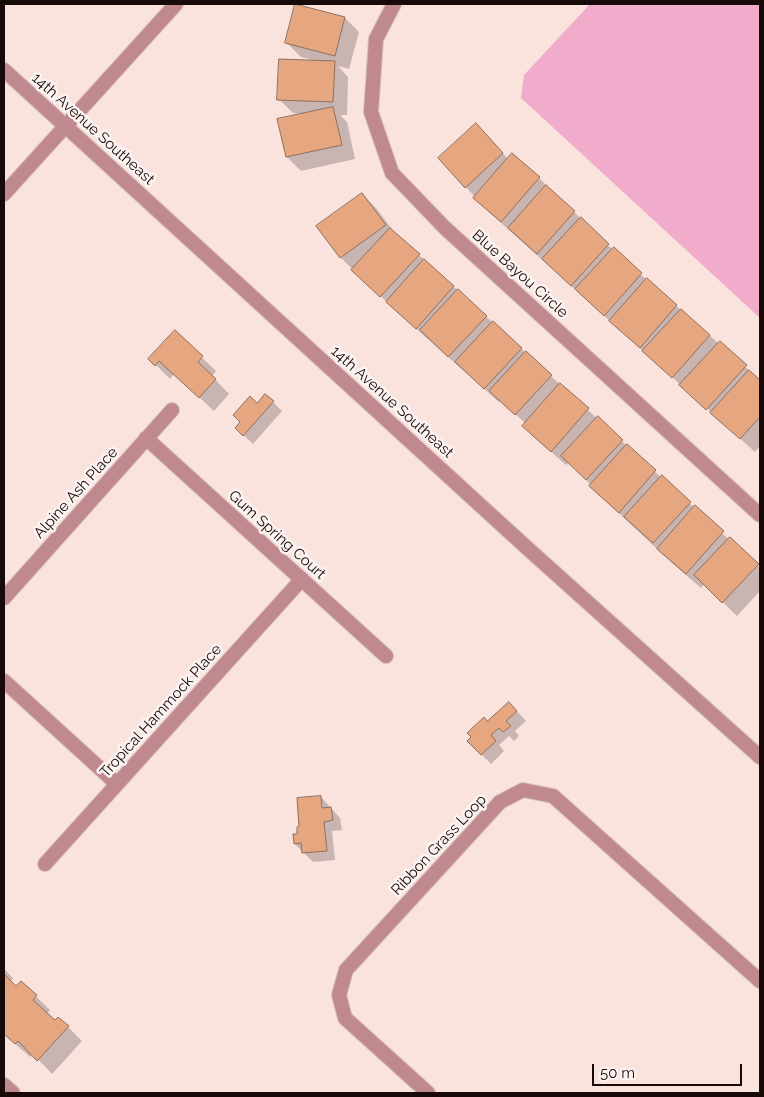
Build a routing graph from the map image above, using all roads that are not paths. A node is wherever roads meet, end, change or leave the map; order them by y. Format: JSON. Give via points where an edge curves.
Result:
{"nodes":[{"id":1,"x":176,"y":4,"type":"edge"},
{"id":2,"x":394,"y":4,"type":"edge"},
{"id":3,"x":4,"y":70,"type":"edge"},
{"id":4,"x":65,"y":125,"type":"junction"},
{"id":5,"x":4,"y":194,"type":"edge"},
{"id":6,"x":172,"y":410,"type":"dead end"},
{"id":7,"x":146,"y":438,"type":"junction"},
{"id":8,"x":760,"y":514,"type":"edge"},
{"id":9,"x":302,"y":579,"type":"junction"},
{"id":10,"x":4,"y":598,"type":"edge"},
{"id":11,"x":386,"y":656,"type":"dead end"},
{"id":12,"x":4,"y":681,"type":"edge"},
{"id":13,"x":760,"y":757,"type":"edge"},
{"id":14,"x":117,"y":784,"type":"junction"},
{"id":15,"x":45,"y":864,"type":"dead end"},
{"id":16,"x":760,"y":982,"type":"edge"},
{"id":17,"x":4,"y":1085,"type":"edge"},
{"id":18,"x":13,"y":1093,"type":"edge"},
{"id":19,"x":428,"y":1093,"type":"edge"}],
"edges":[{"from":1,"to":4,"type":"street"},
{"from":2,"to":8,"type":"street","name":"Blue Bayou Circle","via":[[376,39],[371,112],[392,173],[445,228]]},
{"from":3,"to":4,"type":"street","name":"14th Avenue Southeast"},
{"from":4,"to":5,"type":"street"},
{"from":4,"to":13,"type":"street","name":"14th Avenue Southeast"},
{"from":6,"to":7,"type":"street","name":"Alpine Ash Place"},
{"from":7,"to":9,"type":"street","name":"Gum Spring Court"},
{"from":7,"to":10,"type":"street","name":"Alpine Ash Place"},
{"from":9,"to":11,"type":"street","name":"Gum Spring Court"},
{"from":9,"to":14,"type":"street","name":"Tropical Hammock Place"},
{"from":12,"to":14,"type":"street"},
{"from":14,"to":15,"type":"street","name":"Tropical Hammock Place"},
{"from":16,"to":19,"type":"street","name":"Ribbon Grass Loop","via":[[553,796],[523,790],[500,802],[346,970],[338,994],[345,1018]]},
{"from":17,"to":18,"type":"street"}]}
